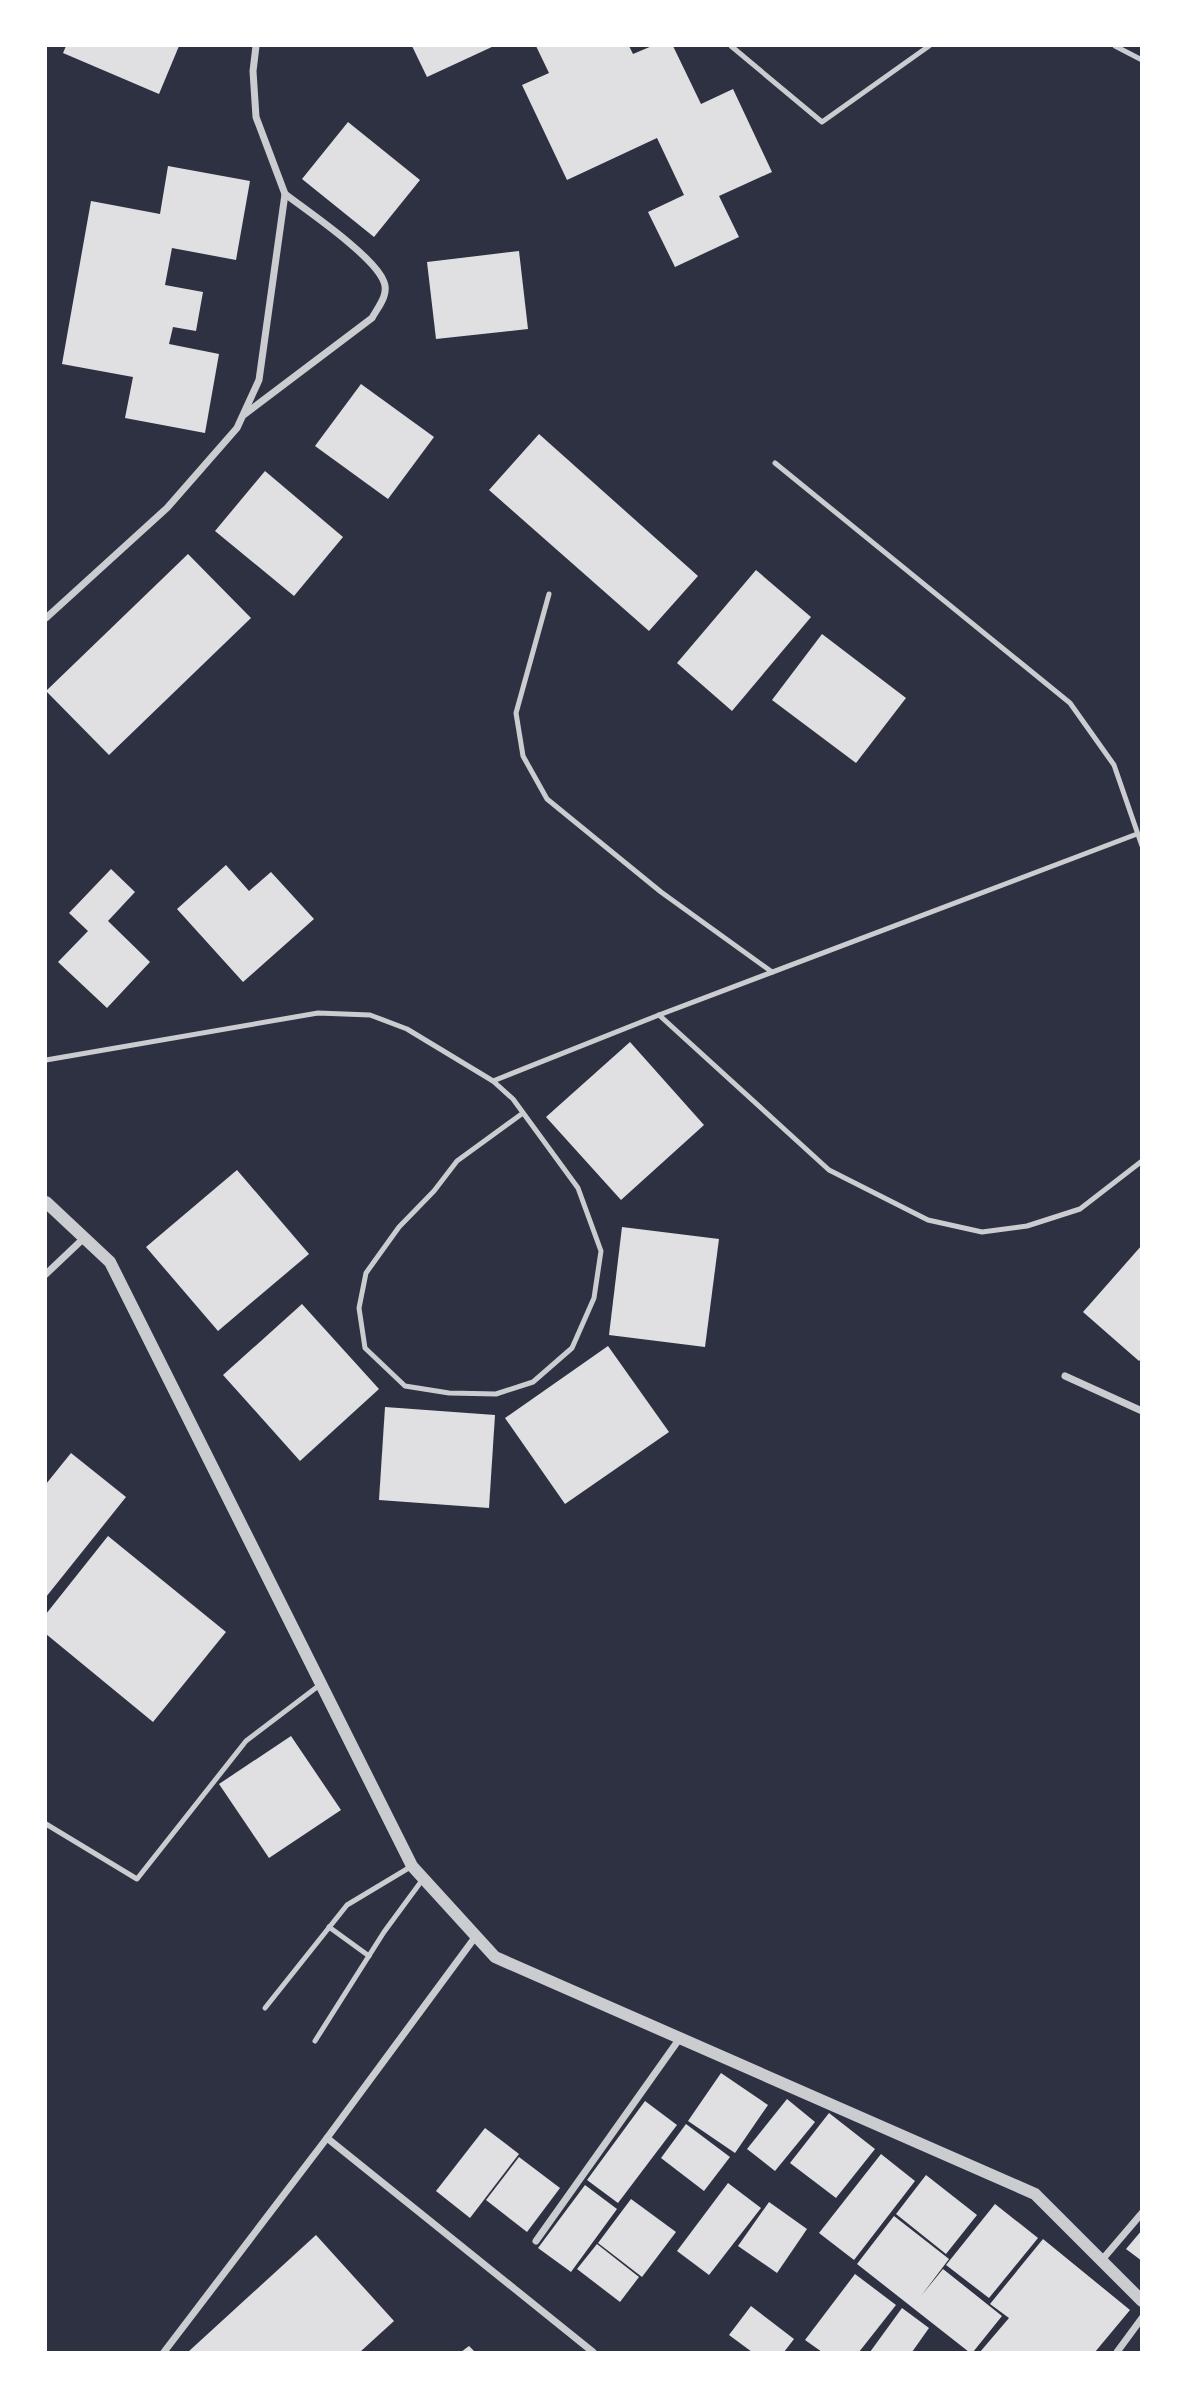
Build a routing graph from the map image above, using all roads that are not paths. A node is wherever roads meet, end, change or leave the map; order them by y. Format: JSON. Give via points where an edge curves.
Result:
{"nodes":[{"id":1,"x":256,"y":46,"type":"edge"},
{"id":2,"x":731,"y":46,"type":"edge"},
{"id":3,"x":929,"y":46,"type":"edge"},
{"id":4,"x":1115,"y":46,"type":"edge"},
{"id":5,"x":1142,"y":60,"type":"edge"},
{"id":6,"x":285,"y":194,"type":"junction"},
{"id":7,"x":244,"y":415,"type":"junction"},
{"id":8,"x":775,"y":463,"type":"dead end"},
{"id":9,"x":549,"y":594,"type":"dead end"},
{"id":10,"x":46,"y":618,"type":"edge"},
{"id":11,"x":1137,"y":834,"type":"junction"},
{"id":12,"x":1142,"y":846,"type":"edge"},
{"id":13,"x":772,"y":972,"type":"junction"},
{"id":14,"x":659,"y":1015,"type":"junction"},
{"id":15,"x":46,"y":1060,"type":"edge"},
{"id":16,"x":492,"y":1081,"type":"junction"},
{"id":17,"x":523,"y":1113,"type":"junction"},
{"id":18,"x":1142,"y":1161,"type":"edge"},
{"id":19,"x":46,"y":1202,"type":"edge"},
{"id":20,"x":84,"y":1238,"type":"junction"},
{"id":21,"x":46,"y":1274,"type":"edge"},
{"id":22,"x":1065,"y":1376,"type":"dead end"},
{"id":23,"x":1142,"y":1411,"type":"edge"},
{"id":24,"x":321,"y":1684,"type":"junction"},
{"id":25,"x":46,"y":1824,"type":"edge"},
{"id":26,"x":412,"y":1866,"type":"junction"},
{"id":27,"x":423,"y":1879,"type":"junction"},
{"id":28,"x":329,"y":1927,"type":"junction"},
{"id":29,"x":476,"y":1936,"type":"junction"},
{"id":30,"x":369,"y":1956,"type":"junction"},
{"id":31,"x":265,"y":2008,"type":"dead end"},
{"id":32,"x":680,"y":2038,"type":"junction"},
{"id":33,"x":315,"y":2041,"type":"dead end"},
{"id":34,"x":327,"y":2138,"type":"junction"},
{"id":35,"x":1142,"y":2213,"type":"edge"},
{"id":36,"x":536,"y":2241,"type":"dead end"},
{"id":37,"x":1101,"y":2261,"type":"junction"},
{"id":38,"x":1142,"y":2301,"type":"edge"},
{"id":39,"x":1142,"y":2318,"type":"edge"},
{"id":40,"x":164,"y":2353,"type":"edge"},
{"id":41,"x":593,"y":2353,"type":"edge"},
{"id":42,"x":1117,"y":2353,"type":"edge"}],
"edges":[{"from":1,"to":6,"type":"street","via":[[256,117]]},
{"from":2,"to":3,"type":"lane","via":[[822,122]]},
{"from":4,"to":5,"type":"lane"},
{"from":6,"to":7,"type":"street","via":[[259,380]]},
{"from":6,"to":7,"type":"street","via":[[370,261],[385,284],[384,298],[372,317]]},
{"from":7,"to":10,"type":"street","via":[[167,508]]},
{"from":8,"to":11,"type":"lane","via":[[1070,704],[1114,765]]},
{"from":9,"to":13,"type":"lane","via":[[516,713],[523,756],[547,799],[661,892]]},
{"from":11,"to":12,"type":"lane"},
{"from":11,"to":13,"type":"lane"},
{"from":13,"to":14,"type":"lane"},
{"from":14,"to":16,"type":"lane"},
{"from":14,"to":18,"type":"lane","via":[[829,1170],[928,1220],[982,1232],[1027,1226],[1080,1209]]},
{"from":15,"to":16,"type":"lane","via":[[318,1013],[370,1015],[407,1029]]},
{"from":16,"to":17,"type":"lane"},
{"from":17,"to":17,"type":"lane","via":[[578,1188],[601,1251],[593,1298],[572,1348],[533,1382],[496,1394],[405,1386],[365,1348],[359,1308],[366,1273],[457,1161]]},
{"from":19,"to":20,"type":"street"},
{"from":20,"to":21,"type":"street"},
{"from":20,"to":24,"type":"street","via":[[110,1262]]},
{"from":22,"to":23,"type":"street"},
{"from":24,"to":25,"type":"lane","via":[[246,1741],[137,1879]]},
{"from":24,"to":26,"type":"street"},
{"from":26,"to":27,"type":"street"},
{"from":26,"to":28,"type":"lane","via":[[347,1905]]},
{"from":27,"to":29,"type":"street"},
{"from":27,"to":30,"type":"lane"},
{"from":28,"to":30,"type":"lane"},
{"from":28,"to":31,"type":"lane"},
{"from":29,"to":32,"type":"street","via":[[495,1957]]},
{"from":29,"to":34,"type":"street"},
{"from":30,"to":33,"type":"lane"},
{"from":32,"to":36,"type":"street"},
{"from":32,"to":37,"type":"street","via":[[1035,2194]]},
{"from":34,"to":40,"type":"street"},
{"from":34,"to":41,"type":"street"},
{"from":35,"to":37,"type":"street"},
{"from":37,"to":38,"type":"street"},
{"from":39,"to":42,"type":"street"}]}
